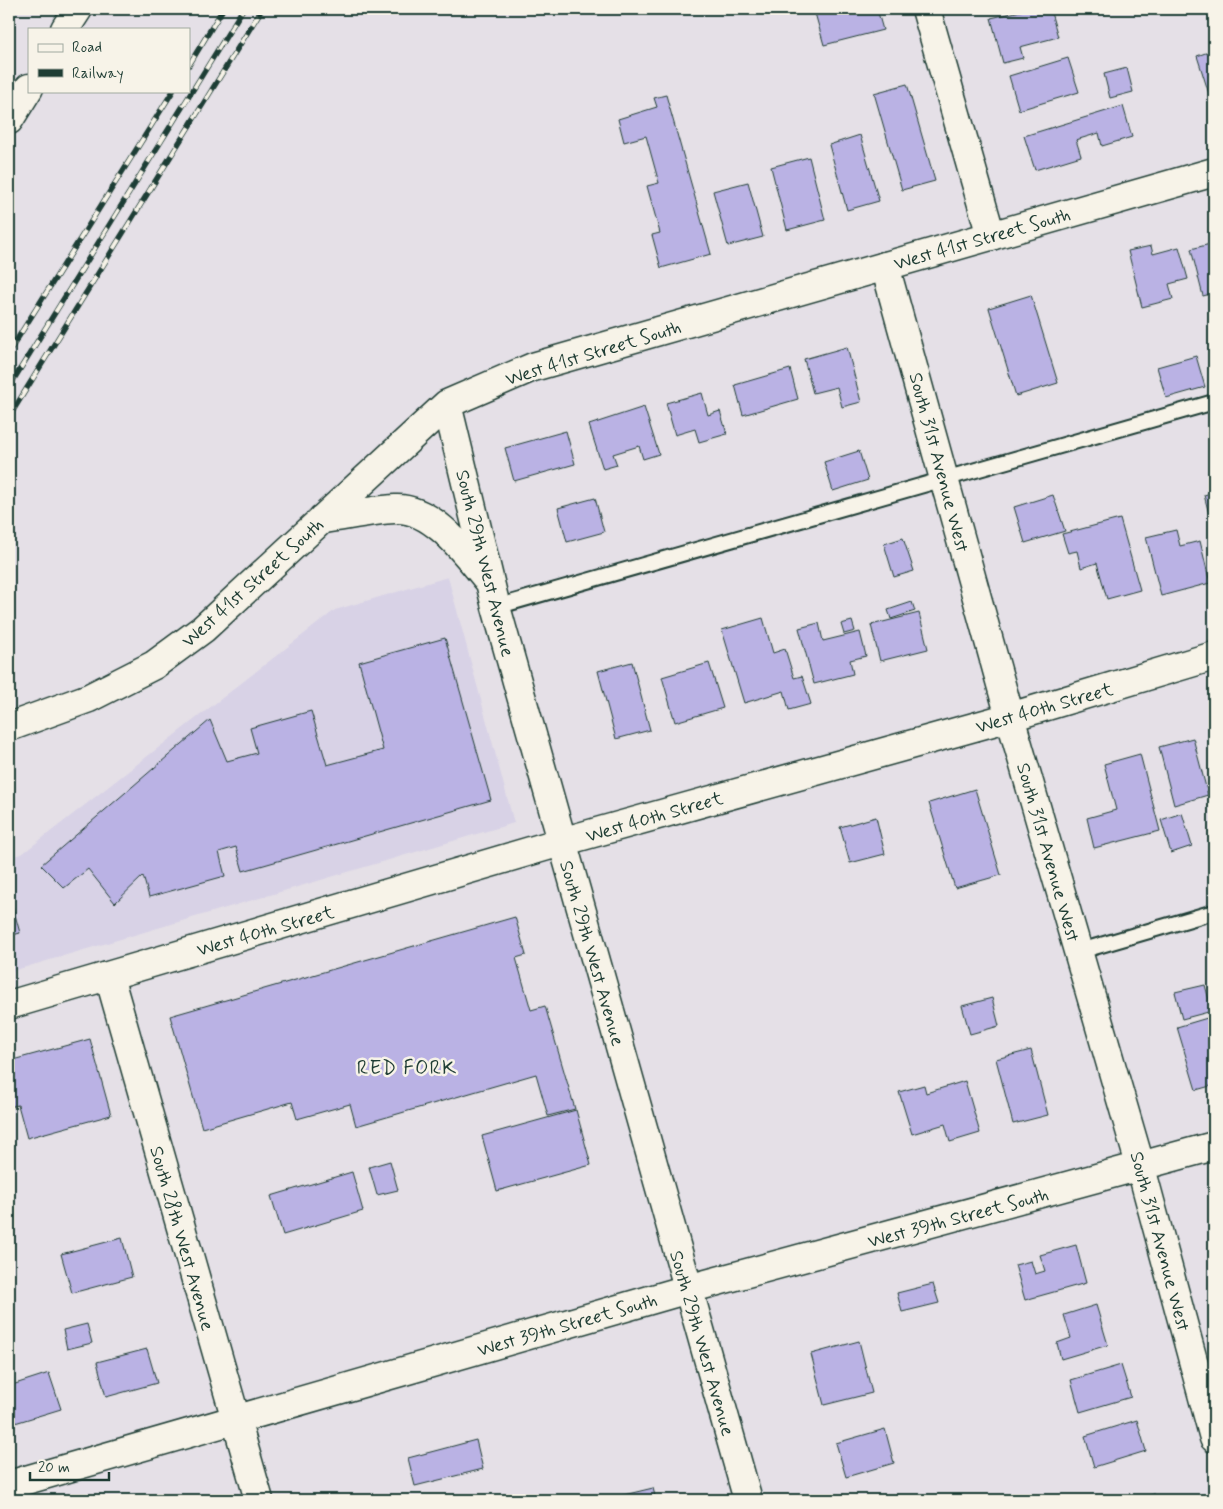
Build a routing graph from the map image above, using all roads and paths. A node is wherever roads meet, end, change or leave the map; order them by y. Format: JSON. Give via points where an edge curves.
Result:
{"nodes":[{"id":1,"x":78,"y":9,"type":"edge"},
{"id":2,"x":926,"y":9,"type":"edge"},
{"id":3,"x":66,"y":28,"type":"edge"},
{"id":4,"x":28,"y":90,"type":"edge"},
{"id":5,"x":9,"y":120,"type":"edge"},
{"id":6,"x":1214,"y":172,"type":"edge"},
{"id":7,"x":991,"y":236,"type":"junction"},
{"id":8,"x":885,"y":266,"type":"junction"},
{"id":9,"x":1214,"y":402,"type":"edge"},
{"id":10,"x":447,"y":404,"type":"junction"},
{"id":11,"x":945,"y":480,"type":"junction"},
{"id":12,"x":322,"y":520,"type":"junction"},
{"id":13,"x":493,"y":594,"type":"junction"},
{"id":14,"x":1214,"y":656,"type":"edge"},
{"id":15,"x":1010,"y":717,"type":"junction"},
{"id":16,"x":10,"y":726,"type":"edge"},
{"id":17,"x":561,"y":842,"type":"junction"},
{"id":18,"x":1214,"y":912,"type":"edge"},
{"id":19,"x":1077,"y":952,"type":"junction"},
{"id":20,"x":109,"y":976,"type":"junction"},
{"id":21,"x":9,"y":1005,"type":"edge"},
{"id":22,"x":1214,"y":1146,"type":"edge"},
{"id":23,"x":1141,"y":1168,"type":"junction"},
{"id":24,"x":688,"y":1289,"type":"junction"},
{"id":25,"x":234,"y":1421,"type":"junction"},
{"id":26,"x":1214,"y":1438,"type":"edge"},
{"id":27,"x":9,"y":1485,"type":"edge"},
{"id":28,"x":259,"y":1500,"type":"edge"},
{"id":29,"x":748,"y":1500,"type":"edge"}],
"edges":[{"from":1,"to":3,"type":"street"},
{"from":2,"to":7,"type":"street"},
{"from":4,"to":5,"type":"street"},
{"from":6,"to":7,"type":"street","name":"West 41st Street South"},
{"from":7,"to":8,"type":"street","name":"West 41st Street South"},
{"from":8,"to":10,"type":"street","name":"West 41st Street South","via":[[533,367]]},
{"from":8,"to":11,"type":"street","name":"South 31st Avenue West"},
{"from":9,"to":11,"type":"lane"},
{"from":10,"to":12,"type":"street","name":"West 41st Street South"},
{"from":10,"to":13,"type":"street","name":"South 29th West Avenue"},
{"from":11,"to":13,"type":"lane"},
{"from":11,"to":15,"type":"street","name":"South 31st Avenue West"},
{"from":12,"to":13,"type":"street","via":[[397,509],[426,518],[449,535]]},
{"from":12,"to":16,"type":"street","name":"West 41st Street South","via":[[203,629],[154,665],[89,698]]},
{"from":13,"to":17,"type":"street","name":"South 29th West Avenue"},
{"from":14,"to":15,"type":"street","name":"West 40th Street"},
{"from":15,"to":17,"type":"street","name":"West 40th Street"},
{"from":15,"to":19,"type":"street","name":"South 31st Avenue West"},
{"from":17,"to":20,"type":"street","name":"West 40th Street"},
{"from":17,"to":24,"type":"street","name":"South 29th West Avenue"},
{"from":18,"to":19,"type":"lane"},
{"from":19,"to":23,"type":"street","name":"South 31st Avenue West"},
{"from":20,"to":21,"type":"street","name":"West 40th Street"},
{"from":20,"to":25,"type":"street","name":"South 28th West Avenue"},
{"from":22,"to":23,"type":"street","name":"West 39th Street South"},
{"from":23,"to":24,"type":"street","name":"West 39th Street South"},
{"from":23,"to":26,"type":"street","name":"South 31st Avenue West"},
{"from":24,"to":25,"type":"street","name":"West 39th Street South"},
{"from":24,"to":29,"type":"street","name":"South 29th West Avenue"},
{"from":25,"to":27,"type":"street","name":"West 39th Street South"},
{"from":25,"to":28,"type":"street","name":"South 28th West Avenue"}]}
